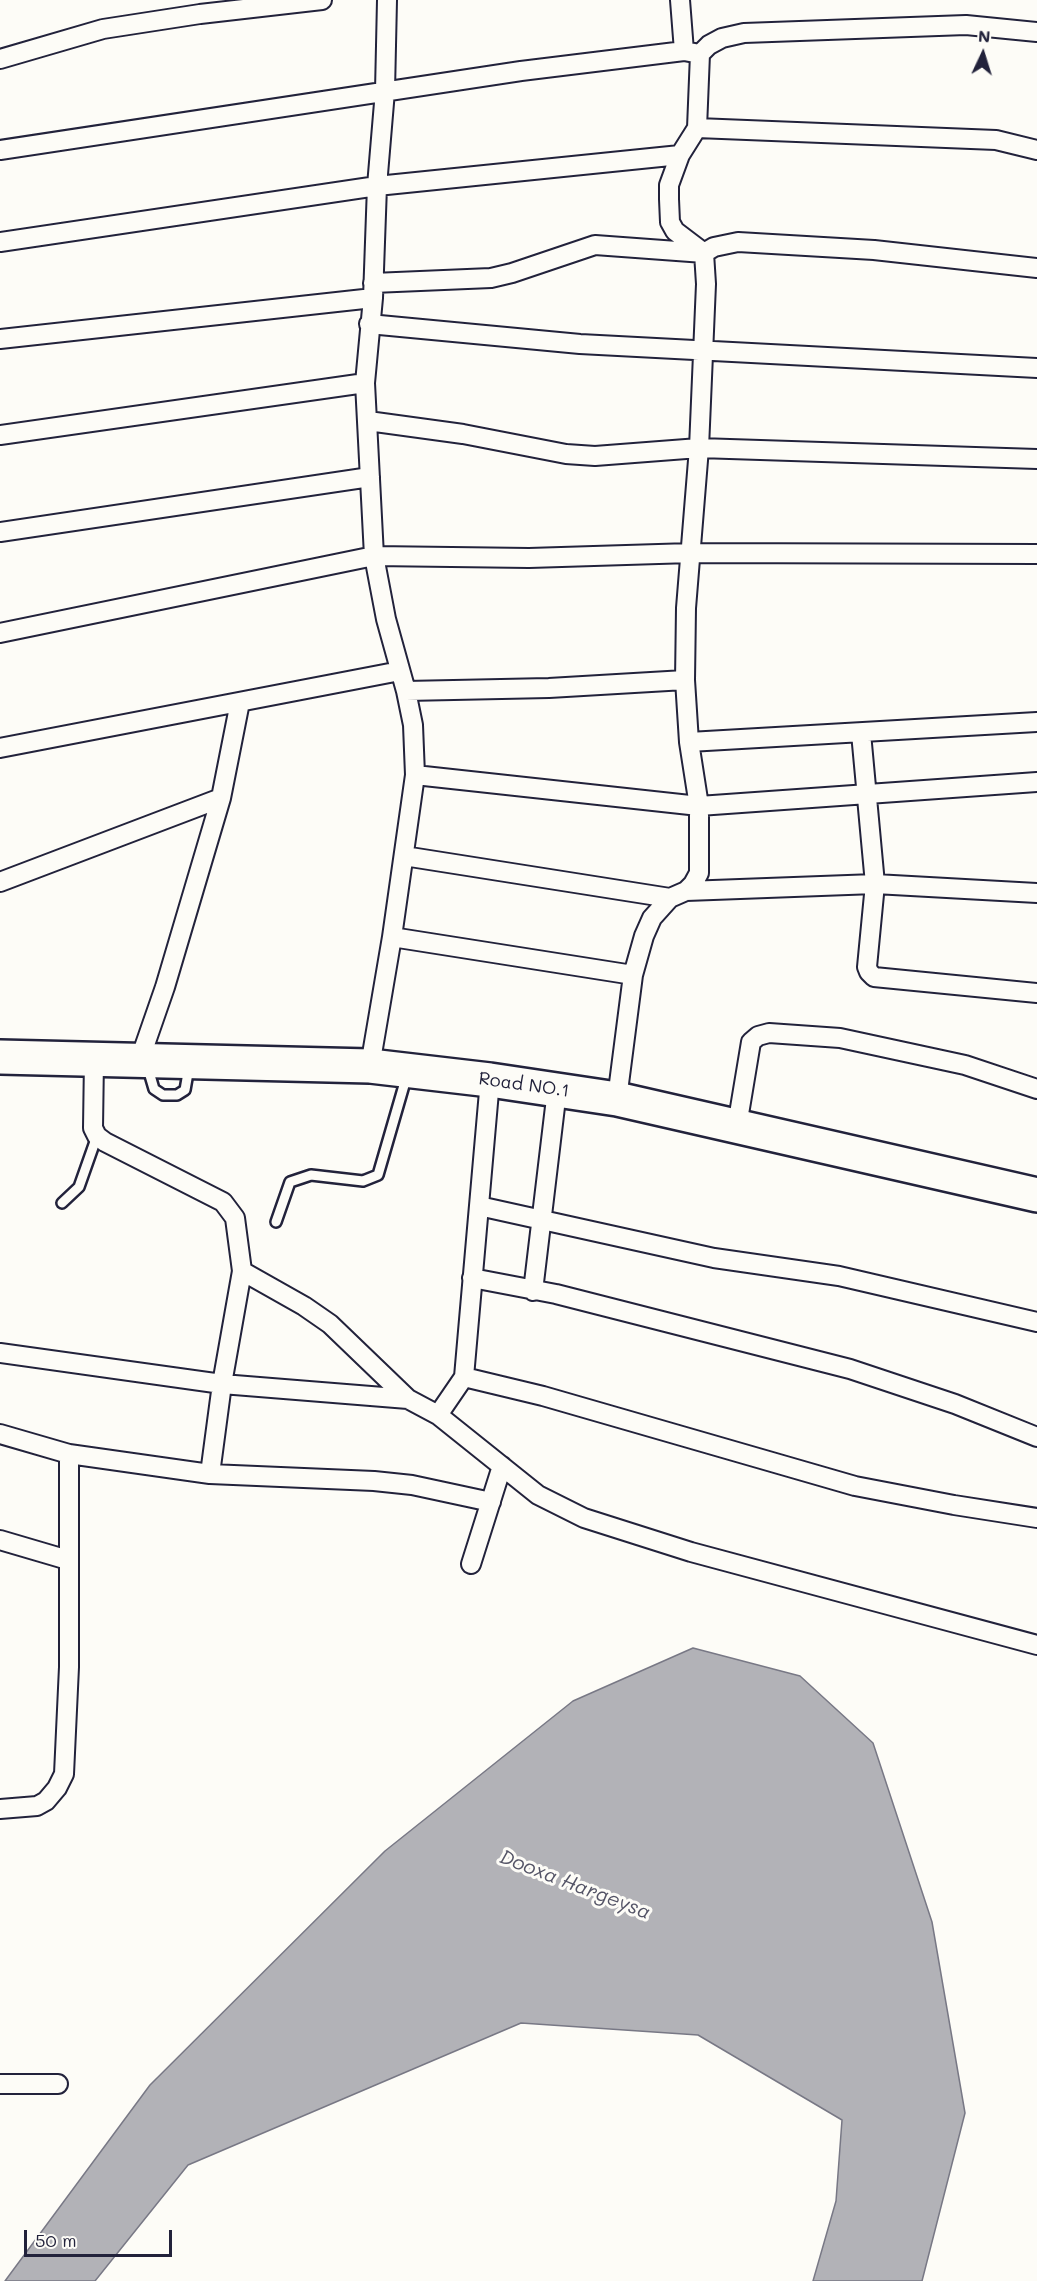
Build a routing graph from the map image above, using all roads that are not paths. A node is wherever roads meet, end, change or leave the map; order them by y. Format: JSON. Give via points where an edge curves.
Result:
{"nodes":[{"id":1,"x":322,"y":0,"type":"edge"},
{"id":2,"x":387,"y":0,"type":"edge"},
{"id":3,"x":680,"y":0,"type":"edge"},
{"id":4,"x":1037,"y":32,"type":"edge"},
{"id":5,"x":692,"y":52,"type":"junction"},
{"id":6,"x":0,"y":59,"type":"edge"},
{"id":7,"x":385,"y":91,"type":"junction"},
{"id":8,"x":698,"y":128,"type":"junction"},
{"id":9,"x":0,"y":150,"type":"edge"},
{"id":10,"x":1037,"y":150,"type":"edge"},
{"id":11,"x":680,"y":155,"type":"junction"},
{"id":12,"x":376,"y":186,"type":"junction"},
{"id":13,"x":0,"y":242,"type":"edge"},
{"id":14,"x":704,"y":253,"type":"junction"},
{"id":15,"x":1037,"y":268,"type":"edge"},
{"id":16,"x":373,"y":290,"type":"junction"},
{"id":17,"x":369,"y":324,"type":"junction"},
{"id":18,"x":0,"y":339,"type":"edge"},
{"id":19,"x":702,"y":351,"type":"junction"},
{"id":20,"x":1037,"y":368,"type":"edge"},
{"id":21,"x":365,"y":383,"type":"junction"},
{"id":22,"x":368,"y":422,"type":"junction"},
{"id":23,"x":0,"y":435,"type":"edge"},
{"id":24,"x":699,"y":448,"type":"junction"},
{"id":25,"x":1037,"y":459,"type":"edge"},
{"id":26,"x":370,"y":477,"type":"junction"},
{"id":27,"x":0,"y":532,"type":"edge"},
{"id":28,"x":691,"y":553,"type":"junction"},
{"id":29,"x":1037,"y":554,"type":"edge"},
{"id":30,"x":374,"y":556,"type":"junction"},
{"id":31,"x":0,"y":633,"type":"edge"},
{"id":32,"x":400,"y":671,"type":"junction"},
{"id":33,"x":685,"y":680,"type":"junction"},
{"id":34,"x":406,"y":691,"type":"junction"},
{"id":35,"x":240,"y":702,"type":"junction"},
{"id":36,"x":1037,"y":722,"type":"edge"},
{"id":37,"x":861,"y":733,"type":"junction"},
{"id":38,"x":688,"y":742,"type":"junction"},
{"id":39,"x":0,"y":748,"type":"edge"},
{"id":40,"x":415,"y":775,"type":"junction"},
{"id":41,"x":1037,"y":782,"type":"edge"},
{"id":42,"x":866,"y":794,"type":"junction"},
{"id":43,"x":221,"y":798,"type":"junction"},
{"id":44,"x":699,"y":806,"type":"junction"},
{"id":45,"x":404,"y":856,"type":"junction"},
{"id":46,"x":0,"y":882,"type":"edge"},
{"id":47,"x":874,"y":884,"type":"junction"},
{"id":48,"x":1037,"y":893,"type":"edge"},
{"id":49,"x":678,"y":894,"type":"junction"},
{"id":50,"x":392,"y":937,"type":"junction"},
{"id":51,"x":633,"y":975,"type":"junction"},
{"id":52,"x":1037,"y":993,"type":"edge"},
{"id":53,"x":0,"y":1057,"type":"edge"},
{"id":54,"x":94,"y":1059,"type":"junction"},
{"id":55,"x":143,"y":1060,"type":"junction"},
{"id":56,"x":370,"y":1066,"type":"junction"},
{"id":57,"x":408,"y":1070,"type":"junction"},
{"id":58,"x":490,"y":1080,"type":"junction"},
{"id":59,"x":1037,"y":1089,"type":"edge"},
{"id":60,"x":557,"y":1090,"type":"junction"},
{"id":61,"x":617,"y":1099,"type":"junction"},
{"id":62,"x":737,"y":1126,"type":"junction"},
{"id":63,"x":97,"y":1136,"type":"junction"},
{"id":64,"x":1037,"y":1195,"type":"edge"},
{"id":65,"x":62,"y":1203,"type":"dead end"},
{"id":66,"x":479,"y":1206,"type":"junction"},
{"id":67,"x":542,"y":1219,"type":"junction"},
{"id":68,"x":276,"y":1222,"type":"dead end"},
{"id":69,"x":242,"y":1271,"type":"junction"},
{"id":70,"x":472,"y":1278,"type":"junction"},
{"id":71,"x":533,"y":1291,"type":"junction"},
{"id":72,"x":1037,"y":1322,"type":"edge"},
{"id":73,"x":0,"y":1353,"type":"edge"},
{"id":74,"x":464,"y":1377,"type":"junction"},
{"id":75,"x":222,"y":1384,"type":"junction"},
{"id":76,"x":408,"y":1399,"type":"junction"},
{"id":77,"x":438,"y":1415,"type":"junction"},
{"id":78,"x":0,"y":1434,"type":"edge"},
{"id":79,"x":1037,"y":1437,"type":"edge"},
{"id":80,"x":69,"y":1455,"type":"junction"},
{"id":81,"x":502,"y":1466,"type":"junction"},
{"id":82,"x":210,"y":1474,"type":"junction"},
{"id":83,"x":491,"y":1502,"type":"junction"},
{"id":84,"x":1037,"y":1518,"type":"edge"},
{"id":85,"x":0,"y":1540,"type":"edge"},
{"id":86,"x":69,"y":1560,"type":"junction"},
{"id":87,"x":471,"y":1564,"type":"dead end"},
{"id":88,"x":1037,"y":1645,"type":"edge"},
{"id":89,"x":0,"y":1809,"type":"edge"},
{"id":90,"x":0,"y":2084,"type":"edge"},
{"id":91,"x":58,"y":2085,"type":"dead end"}],
"edges":[{"from":1,"to":6,"type":"street","via":[[102,29]]},
{"from":2,"to":7,"type":"street"},
{"from":3,"to":5,"type":"street"},
{"from":4,"to":5,"type":"street","via":[[966,25],[744,33]]},
{"from":5,"to":7,"type":"street"},
{"from":5,"to":8,"type":"street"},
{"from":7,"to":9,"type":"street"},
{"from":7,"to":12,"type":"street"},
{"from":8,"to":10,"type":"street","via":[[996,140]]},
{"from":8,"to":11,"type":"street"},
{"from":11,"to":12,"type":"street"},
{"from":11,"to":14,"type":"street","via":[[669,185],[670,222],[675,231]]},
{"from":12,"to":13,"type":"street"},
{"from":12,"to":16,"type":"street"},
{"from":14,"to":15,"type":"street","via":[[725,243],[738,242],[874,250]]},
{"from":14,"to":16,"type":"street","via":[[594,245],[491,278]]},
{"from":14,"to":19,"type":"street"},
{"from":16,"to":17,"type":"street"},
{"from":16,"to":18,"type":"street"},
{"from":17,"to":19,"type":"street"},
{"from":17,"to":21,"type":"street"},
{"from":19,"to":20,"type":"street"},
{"from":19,"to":24,"type":"street"},
{"from":21,"to":22,"type":"street"},
{"from":21,"to":23,"type":"street"},
{"from":22,"to":24,"type":"street","via":[[463,434],[566,454],[625,455]]},
{"from":22,"to":26,"type":"street"},
{"from":24,"to":25,"type":"street"},
{"from":24,"to":28,"type":"street"},
{"from":26,"to":27,"type":"street"},
{"from":26,"to":30,"type":"street"},
{"from":28,"to":29,"type":"street"},
{"from":28,"to":30,"type":"street","via":[[529,558]]},
{"from":28,"to":33,"type":"street"},
{"from":30,"to":31,"type":"street"},
{"from":30,"to":32,"type":"street"},
{"from":32,"to":34,"type":"street"},
{"from":32,"to":35,"type":"street"},
{"from":33,"to":34,"type":"street"},
{"from":33,"to":38,"type":"street"},
{"from":34,"to":40,"type":"street","via":[[413,725]]},
{"from":35,"to":39,"type":"street"},
{"from":35,"to":43,"type":"street"},
{"from":36,"to":37,"type":"street"},
{"from":37,"to":38,"type":"street"},
{"from":37,"to":42,"type":"street"},
{"from":38,"to":44,"type":"street"},
{"from":40,"to":44,"type":"street"},
{"from":40,"to":45,"type":"street"},
{"from":41,"to":42,"type":"street"},
{"from":42,"to":44,"type":"street"},
{"from":42,"to":47,"type":"street"},
{"from":43,"to":46,"type":"street"},
{"from":43,"to":55,"type":"street"},
{"from":44,"to":49,"type":"street","via":[[699,873],[693,884]]},
{"from":45,"to":49,"type":"street"},
{"from":45,"to":50,"type":"street"},
{"from":47,"to":48,"type":"street"},
{"from":47,"to":49,"type":"street"},
{"from":47,"to":52,"type":"street","via":[[867,967],[874,977]]},
{"from":49,"to":51,"type":"street","via":[[652,918]]},
{"from":50,"to":51,"type":"street"},
{"from":50,"to":56,"type":"street"},
{"from":51,"to":61,"type":"street"},
{"from":53,"to":54,"type":"highway","name":"Road NO.1"},
{"from":54,"to":55,"type":"highway","name":"Road NO.1"},
{"from":54,"to":63,"type":"street","via":[[93,1128]]},
{"from":55,"to":56,"type":"highway","name":"Road NO.1"},
{"from":56,"to":57,"type":"highway","name":"Road NO.1"},
{"from":57,"to":58,"type":"highway","name":"Road NO.1"},
{"from":57,"to":68,"type":"lane","via":[[378,1175],[363,1181],[311,1175],[290,1182]]},
{"from":58,"to":60,"type":"highway","name":"Road NO.1"},
{"from":58,"to":66,"type":"street"},
{"from":59,"to":62,"type":"street","via":[[965,1065],[840,1038],[769,1033],[751,1042]]},
{"from":60,"to":61,"type":"highway","name":"Road NO.1"},
{"from":60,"to":67,"type":"street"},
{"from":61,"to":62,"type":"highway","name":"Road NO.1"},
{"from":62,"to":64,"type":"highway","name":"Road NO.1"},
{"from":63,"to":65,"type":"lane","via":[[78,1187]]},
{"from":63,"to":69,"type":"street","via":[[223,1202],[235,1218]]},
{"from":66,"to":67,"type":"street"},
{"from":66,"to":70,"type":"street"},
{"from":67,"to":71,"type":"street"},
{"from":67,"to":72,"type":"street","via":[[714,1258],[839,1276]]},
{"from":69,"to":75,"type":"street"},
{"from":69,"to":76,"type":"street","via":[[330,1324]]},
{"from":70,"to":71,"type":"street"},
{"from":70,"to":74,"type":"street"},
{"from":71,"to":79,"type":"street","via":[[850,1369],[956,1404]]},
{"from":73,"to":75,"type":"street"},
{"from":74,"to":77,"type":"street"},
{"from":74,"to":84,"type":"street","via":[[855,1486]]},
{"from":75,"to":76,"type":"street"},
{"from":75,"to":82,"type":"street"},
{"from":76,"to":77,"type":"street"},
{"from":77,"to":81,"type":"street"},
{"from":78,"to":80,"type":"street"},
{"from":80,"to":82,"type":"street"},
{"from":80,"to":86,"type":"street"},
{"from":81,"to":83,"type":"street"},
{"from":81,"to":88,"type":"street","via":[[538,1495],[584,1518],[690,1552]]},
{"from":82,"to":83,"type":"street","via":[[374,1481]]},
{"from":83,"to":87,"type":"street"},
{"from":85,"to":86,"type":"street"},
{"from":86,"to":89,"type":"street","via":[[64,1774],[52,1795],[37,1806]]},
{"from":90,"to":91,"type":"street"}]}
